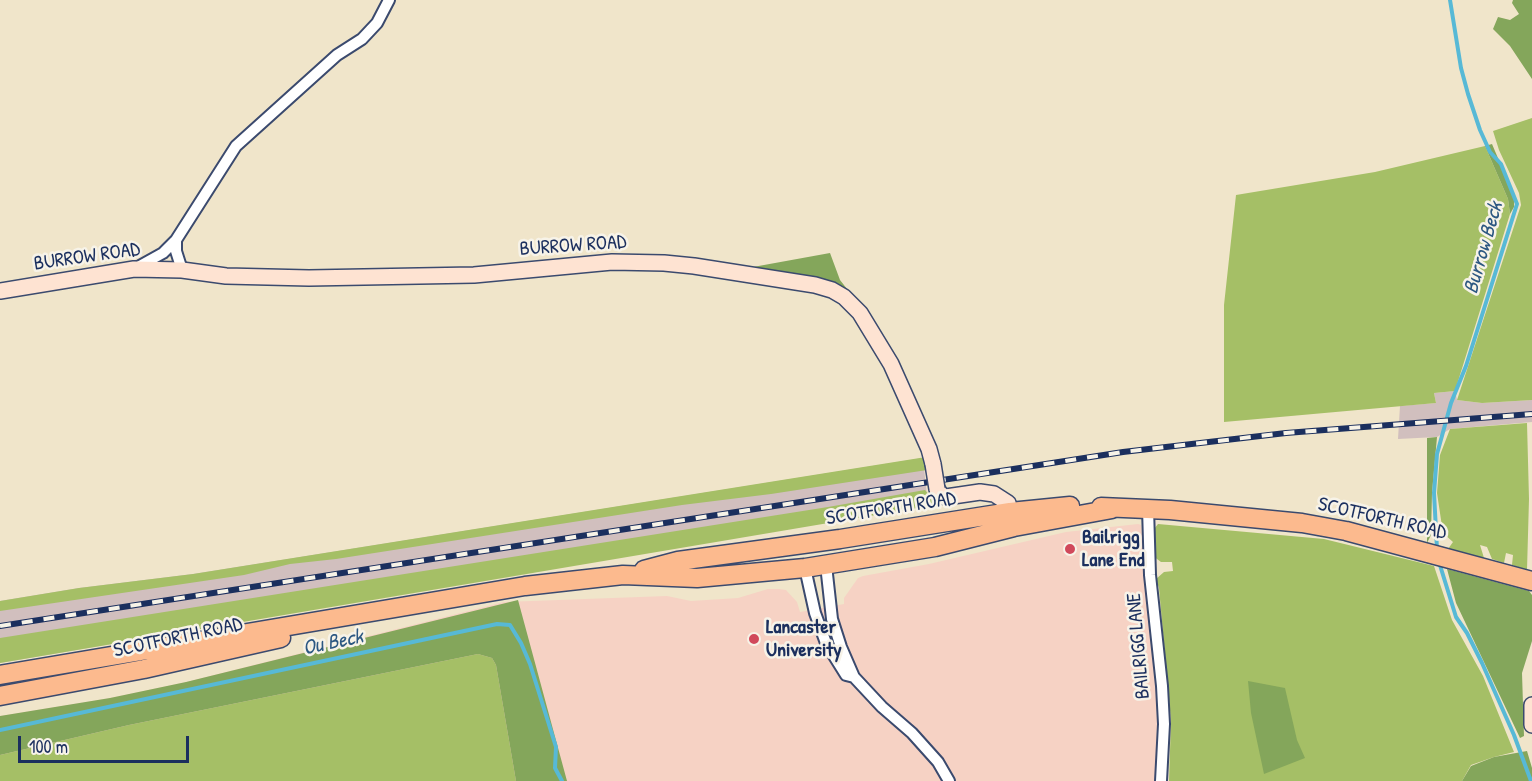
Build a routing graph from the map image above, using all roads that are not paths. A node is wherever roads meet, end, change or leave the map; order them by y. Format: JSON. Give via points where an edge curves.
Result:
{"nodes":[{"id":1,"x":389,"y":0,"type":"edge"},
{"id":2,"x":176,"y":240,"type":"junction"},
{"id":3,"x":134,"y":269,"type":"junction"},
{"id":4,"x":182,"y":270,"type":"junction"},
{"id":5,"x":0,"y":291,"type":"edge"},
{"id":6,"x":1148,"y":508,"type":"junction"},
{"id":7,"x":1012,"y":520,"type":"junction"},
{"id":8,"x":808,"y":556,"type":"junction"},
{"id":9,"x":826,"y":565,"type":"junction"},
{"id":10,"x":624,"y":575,"type":"junction"},
{"id":11,"x":1532,"y":581,"type":"edge"},
{"id":12,"x":363,"y":613,"type":"junction"},
{"id":13,"x":274,"y":640,"type":"junction"},
{"id":14,"x":0,"y":675,"type":"edge"},
{"id":15,"x":854,"y":677,"type":"junction"},
{"id":16,"x":0,"y":696,"type":"edge"},
{"id":17,"x":1532,"y":705,"type":"edge"},
{"id":18,"x":0,"y":707,"type":"edge"},
{"id":19,"x":1532,"y":725,"type":"edge"},
{"id":20,"x":949,"y":781,"type":"edge"},
{"id":21,"x":1161,"y":781,"type":"edge"}],
"edges":[{"from":1,"to":2,"type":"street","via":[[377,23],[362,39],[337,55],[236,146]]},
{"from":2,"to":3,"type":"street"},
{"from":2,"to":4,"type":"street"},
{"from":3,"to":4,"type":"street","name":"BURROW ROAD"},
{"from":3,"to":5,"type":"street","name":"BURROW ROAD"},
{"from":4,"to":7,"type":"street","name":"BURROW ROAD","bridge":true,"via":[[226,276],[333,278],[474,275],[612,262],[664,263],[832,290],[860,313],[891,364],[924,440],[942,496],[980,492],[994,495],[1008,503]]},
{"from":6,"to":7,"type":"main road","name":"SCOTFORTH ROAD","via":[[1077,505]]},
{"from":6,"to":11,"type":"main road","name":"SCOTFORTH ROAD","via":[[1233,514],[1346,531]]},
{"from":6,"to":21,"type":"street","name":"BAILRIGG LANE","via":[[1164,724]]},
{"from":7,"to":8,"type":"main road","name":"SCOTFORTH ROAD"},
{"from":7,"to":9,"type":"main road","name":"SCOTFORTH ROAD","via":[[946,544]]},
{"from":8,"to":9,"type":"main road","name":"SCOTFORTH ROAD"},
{"from":8,"to":10,"type":"main road","name":"SCOTFORTH ROAD","via":[[678,561]]},
{"from":8,"to":10,"type":"main road","name":"SCOTFORTH ROAD","via":[[697,578]]},
{"from":8,"to":15,"type":"street","via":[[815,614],[826,643],[846,675]]},
{"from":9,"to":15,"type":"street","via":[[832,619]]},
{"from":10,"to":12,"type":"main road","name":"SCOTFORTH ROAD","via":[[514,587]]},
{"from":12,"to":13,"type":"main road","name":"SCOTFORTH ROAD"},
{"from":12,"to":14,"type":"main road","name":"SCOTFORTH ROAD"},
{"from":13,"to":16,"type":"main road","name":"SCOTFORTH ROAD"},
{"from":13,"to":18,"type":"main road","via":[[225,660]]},
{"from":15,"to":20,"type":"street","via":[[919,741]]},
{"from":17,"to":19,"type":"street"}]}
